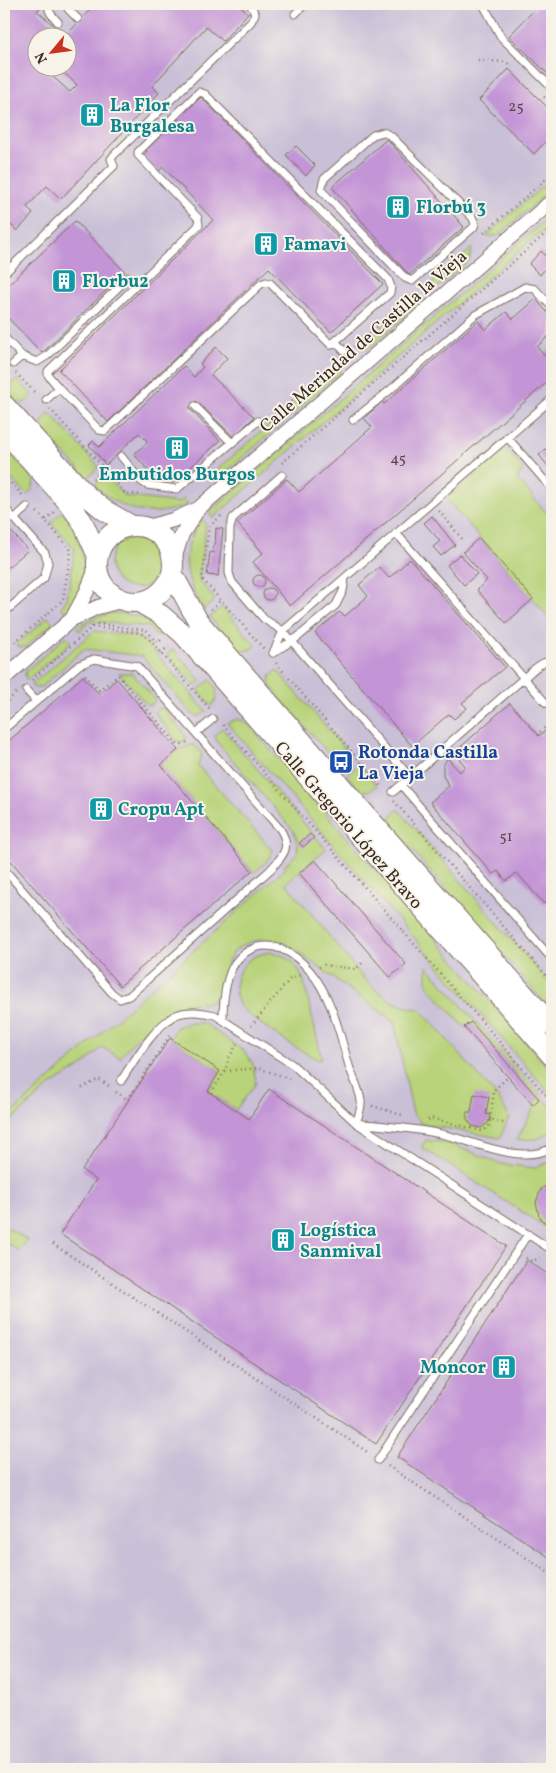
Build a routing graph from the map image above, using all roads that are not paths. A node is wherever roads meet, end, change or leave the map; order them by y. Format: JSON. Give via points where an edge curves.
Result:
{"nodes":[{"id":1,"x":51,"y":4,"type":"edge"},
{"id":2,"x":68,"y":4,"type":"edge"},
{"id":3,"x":250,"y":4,"type":"edge"},
{"id":4,"x":305,"y":4,"type":"edge"},
{"id":5,"x":483,"y":4,"type":"edge"},
{"id":6,"x":295,"y":14,"type":"dead end"},
{"id":7,"x":78,"y":19,"type":"dead end"},
{"id":8,"x":58,"y":22,"type":"dead end"},
{"id":9,"x":552,"y":88,"type":"edge"},
{"id":10,"x":552,"y":201,"type":"edge"},
{"id":11,"x":5,"y":272,"type":"edge"},
{"id":12,"x":129,"y":277,"type":"dead end"},
{"id":13,"x":408,"y":280,"type":"junction"},
{"id":14,"x":416,"y":289,"type":"dead end"},
{"id":15,"x":552,"y":308,"type":"edge"},
{"id":16,"x":4,"y":337,"type":"edge"},
{"id":17,"x":336,"y":342,"type":"junction"},
{"id":18,"x":344,"y":351,"type":"dead end"},
{"id":19,"x":22,"y":356,"type":"junction"},
{"id":20,"x":12,"y":366,"type":"road end"},
{"id":21,"x":59,"y":388,"type":"junction"},
{"id":22,"x":552,"y":399,"type":"edge"},
{"id":23,"x":46,"y":400,"type":"dead end"},
{"id":24,"x":4,"y":405,"type":"edge"},
{"id":25,"x":195,"y":406,"type":"dead end"},
{"id":26,"x":352,"y":420,"type":"dead end"},
{"id":27,"x":258,"y":421,"type":"dead end"},
{"id":28,"x":4,"y":430,"type":"edge"},
{"id":29,"x":507,"y":437,"type":"junction"},
{"id":30,"x":232,"y":444,"type":"junction"},
{"id":31,"x":120,"y":456,"type":"dead end"},
{"id":32,"x":282,"y":475,"type":"dead end"},
{"id":33,"x":552,"y":489,"type":"edge"},
{"id":34,"x":4,"y":507,"type":"edge"},
{"id":35,"x":27,"y":507,"type":"dead end"},
{"id":36,"x":198,"y":509,"type":"junction"},
{"id":37,"x":14,"y":519,"type":"junction"},
{"id":38,"x":139,"y":527,"type":"junction"},
{"id":39,"x":396,"y":533,"type":"junction"},
{"id":40,"x":98,"y":561,"type":"junction"},
{"id":41,"x":172,"y":567,"type":"junction"},
{"id":42,"x":345,"y":578,"type":"junction"},
{"id":43,"x":132,"y":601,"type":"junction"},
{"id":44,"x":4,"y":613,"type":"edge"},
{"id":45,"x":70,"y":621,"type":"junction"},
{"id":46,"x":283,"y":631,"type":"junction"},
{"id":47,"x":295,"y":639,"type":"junction"},
{"id":48,"x":552,"y":661,"type":"edge"},
{"id":49,"x":4,"y":678,"type":"edge"},
{"id":50,"x":524,"y":678,"type":"junction"},
{"id":51,"x":26,"y":690,"type":"dead end"},
{"id":52,"x":36,"y":701,"type":"junction"},
{"id":53,"x":552,"y":706,"type":"edge"},
{"id":54,"x":213,"y":718,"type":"dead end"},
{"id":55,"x":4,"y":728,"type":"edge"},
{"id":56,"x":196,"y":733,"type":"junction"},
{"id":57,"x":410,"y":776,"type":"junction"},
{"id":58,"x":401,"y":785,"type":"junction"},
{"id":59,"x":391,"y":794,"type":"road end"},
{"id":60,"x":4,"y":869,"type":"edge"},
{"id":61,"x":552,"y":959,"type":"edge"},
{"id":62,"x":223,"y":1020,"type":"junction"},
{"id":63,"x":552,"y":1026,"type":"edge"},
{"id":64,"x":552,"y":1056,"type":"edge"},
{"id":65,"x":121,"y":1081,"type":"dead end"},
{"id":66,"x":356,"y":1123,"type":"junction"},
{"id":67,"x":552,"y":1148,"type":"edge"},
{"id":68,"x":528,"y":1234,"type":"junction"},
{"id":69,"x":552,"y":1250,"type":"edge"},
{"id":70,"x":378,"y":1460,"type":"road end"}],
"edges":[{"from":1,"to":8,"type":"lane","via":[[49,10]]},
{"from":2,"to":7,"type":"lane","via":[[68,9]]},
{"from":3,"to":11,"type":"lane","via":[[255,14],[251,22],[114,155],[111,159],[114,166]]},
{"from":4,"to":6,"type":"lane"},
{"from":5,"to":9,"type":"lane","via":[[501,37]]},
{"from":10,"to":36,"type":"street","name":"Calle Merindad de Castilla la Vieja"},
{"from":12,"to":19,"type":"lane","via":[[47,356],[38,362]]},
{"from":13,"to":13,"type":"lane","via":[[321,190],[324,179],[373,135],[383,132],[391,136],[475,222],[471,235],[412,281]]},
{"from":13,"to":14,"type":"lane"},
{"from":15,"to":26,"type":"lane","via":[[535,289],[525,287],[475,315]]},
{"from":16,"to":19,"type":"lane"},
{"from":17,"to":18,"type":"lane"},
{"from":17,"to":21,"type":"lane","via":[[328,344],[266,282],[105,431],[99,430]]},
{"from":17,"to":21,"type":"lane","via":[[390,293],[388,279],[205,94],[199,92],[138,155],[198,218],[199,225],[48,371]]},
{"from":19,"to":20,"type":"lane"},
{"from":21,"to":23,"type":"lane"},
{"from":22,"to":29,"type":"lane"},
{"from":24,"to":38,"type":"main road","via":[[86,495],[104,510]]},
{"from":25,"to":30,"type":"lane"},
{"from":27,"to":30,"type":"lane"},
{"from":28,"to":40,"type":"main road","via":[[82,521]]},
{"from":29,"to":33,"type":"lane"},
{"from":29,"to":39,"type":"lane"},
{"from":30,"to":31,"type":"lane","via":[[199,475],[177,489],[147,485]]},
{"from":32,"to":46,"type":"lane","via":[[233,518],[229,573],[237,589],[264,619]]},
{"from":34,"to":37,"type":"lane"},
{"from":35,"to":37,"type":"lane"},
{"from":36,"to":38,"type":"street","name":"Calle Merindad de Castilla la Vieja","via":[[173,520]]},
{"from":36,"to":41,"type":"street","name":"Calle Merindad de Castilla la Vieja","via":[[182,534]]},
{"from":37,"to":44,"type":"lane","via":[[45,553],[48,563],[44,578]]},
{"from":38,"to":40,"type":"main road","via":[[124,528],[110,535],[100,549]]},
{"from":38,"to":41,"type":"main road","via":[[162,537],[167,544]]},
{"from":39,"to":42,"type":"lane"},
{"from":39,"to":50,"type":"lane"},
{"from":40,"to":43,"type":"main road","via":[[103,584],[116,597]]},
{"from":40,"to":45,"type":"street","via":[[87,591]]},
{"from":41,"to":43,"type":"main road","via":[[169,580],[160,592],[147,600]]},
{"from":41,"to":63,"type":"main road","name":"Calle Gregorio López Bravo","via":[[198,621]]},
{"from":42,"to":46,"type":"lane"},
{"from":42,"to":47,"type":"lane","via":[[336,605]]},
{"from":43,"to":45,"type":"street","via":[[98,607]]},
{"from":43,"to":64,"type":"main road","name":"Calle Gregorio López Bravo","via":[[162,615],[176,627]]},
{"from":45,"to":49,"type":"street"},
{"from":46,"to":47,"type":"lane"},
{"from":46,"to":47,"type":"lane","via":[[273,653]]},
{"from":47,"to":57,"type":"lane"},
{"from":48,"to":50,"type":"lane","via":[[538,666]]},
{"from":50,"to":53,"type":"lane"},
{"from":50,"to":57,"type":"lane"},
{"from":51,"to":52,"type":"lane"},
{"from":52,"to":55,"type":"lane"},
{"from":52,"to":56,"type":"lane","via":[[86,661],[94,659],[132,664]]},
{"from":54,"to":56,"type":"lane"},
{"from":56,"to":60,"type":"lane","via":[[280,829],[286,849],[270,870],[129,996],[120,999],[112,993]]},
{"from":57,"to":58,"type":"lane"},
{"from":58,"to":59,"type":"lane"},
{"from":58,"to":61,"type":"lane"},
{"from":62,"to":65,"type":"lane","via":[[205,1012],[177,1014],[161,1026]]},
{"from":62,"to":66,"type":"lane","via":[[292,1065]]},
{"from":62,"to":66,"type":"lane","via":[[223,1005],[233,967],[241,956],[253,948],[274,946],[285,950],[310,971],[325,992],[362,1102]]},
{"from":66,"to":67,"type":"lane","via":[[438,1133],[521,1154],[543,1153]]},
{"from":66,"to":68,"type":"lane"},
{"from":68,"to":69,"type":"lane"},
{"from":68,"to":70,"type":"lane"}]}
